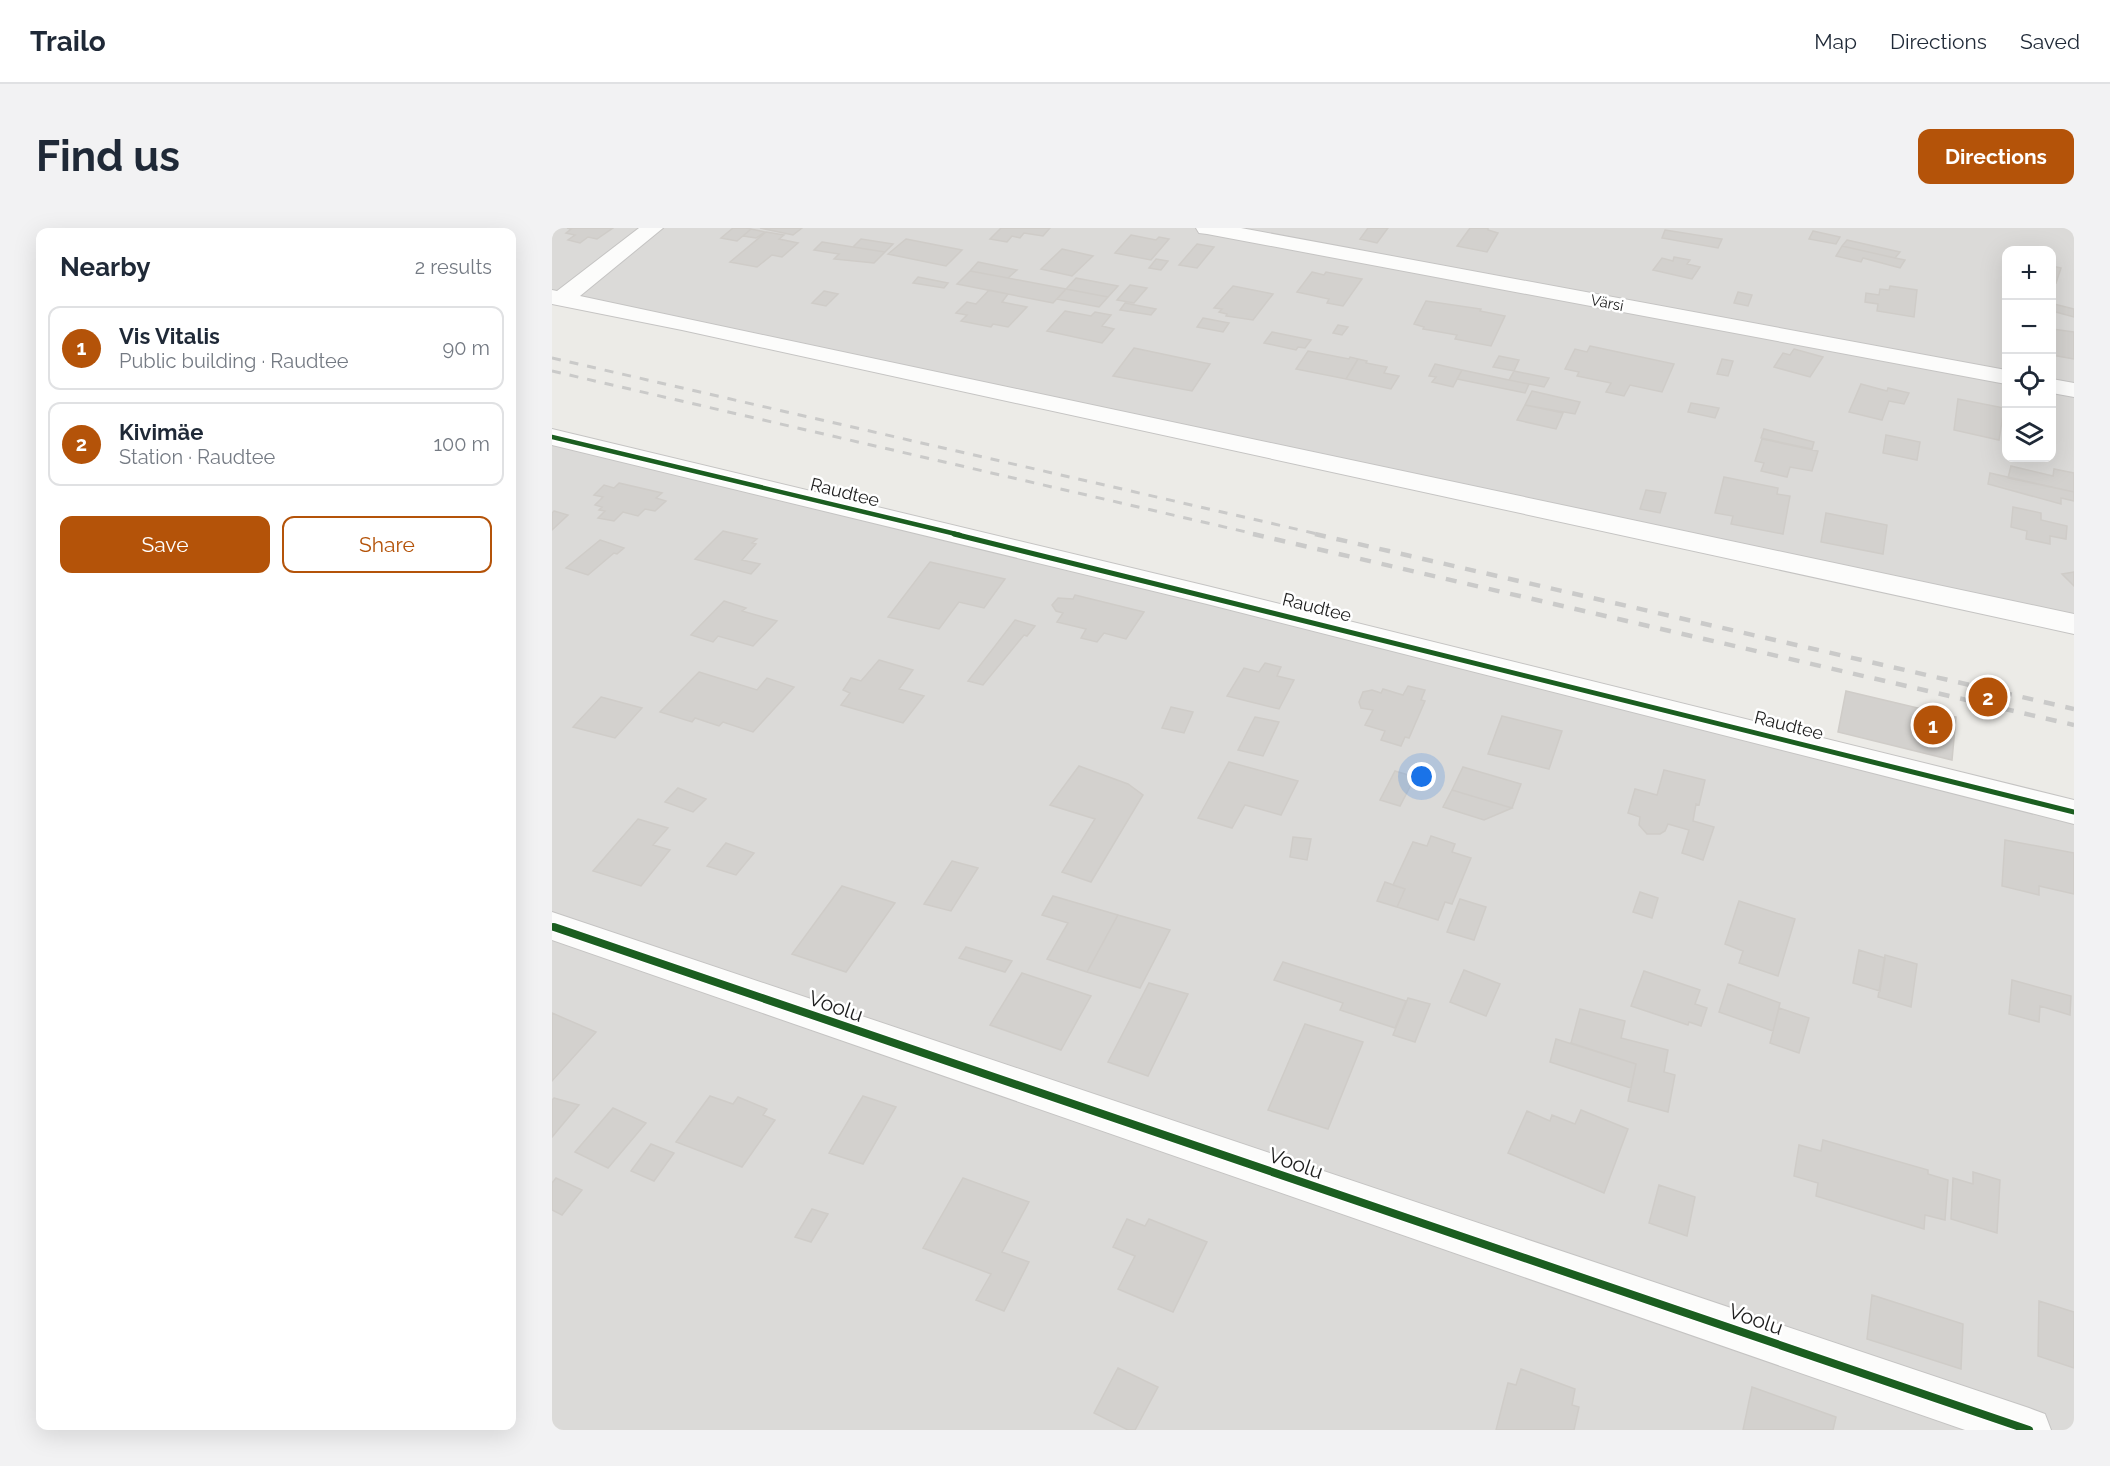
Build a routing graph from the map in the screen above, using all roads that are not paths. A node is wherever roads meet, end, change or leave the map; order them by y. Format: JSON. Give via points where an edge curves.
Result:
{"nodes":[{"id":1,"x":652,"y":228,"type":"edge"},
{"id":2,"x":1207,"y":228,"type":"edge"},
{"id":3,"x":557,"y":298,"type":"edge"},
{"id":4,"x":2002,"y":376,"type":"edge"},
{"id":5,"x":2056,"y":387,"type":"edge"},
{"id":6,"x":2074,"y":390,"type":"edge"},
{"id":7,"x":552,"y":437,"type":"edge"},
{"id":8,"x":2074,"y":624,"type":"edge"},
{"id":9,"x":2074,"y":812,"type":"edge"},
{"id":10,"x":552,"y":926,"type":"edge"},
{"id":11,"x":2029,"y":1430,"type":"edge"}],
"edges":[{"from":1,"to":3,"type":"street"},
{"from":2,"to":4,"type":"street","name":"Värsi"},
{"from":3,"to":8,"type":"street"},
{"from":5,"to":6,"type":"street"},
{"from":7,"to":9,"type":"street","name":"Raudtee","via":[[1207,595]]},
{"from":10,"to":11,"type":"street","name":"Voolu"}]}
